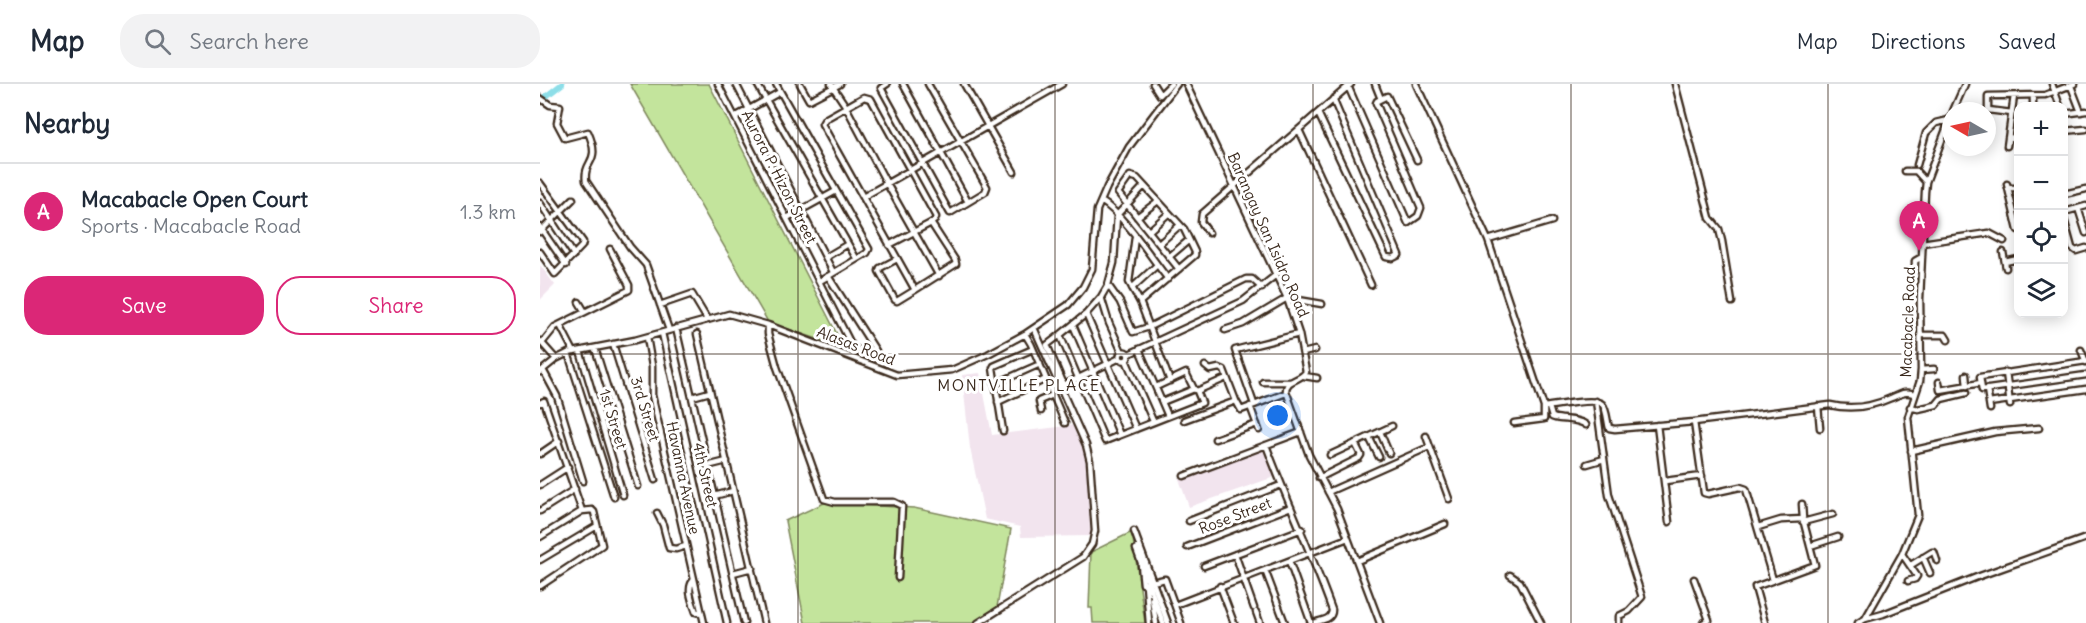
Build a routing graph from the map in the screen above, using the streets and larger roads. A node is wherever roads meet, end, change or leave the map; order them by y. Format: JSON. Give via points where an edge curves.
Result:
{"nodes":[{"id":1,"x":718,"y":84,"type":"edge"},
{"id":2,"x":736,"y":84,"type":"edge"},
{"id":3,"x":758,"y":84,"type":"edge"},
{"id":4,"x":776,"y":84,"type":"edge"},
{"id":5,"x":800,"y":84,"type":"edge"},
{"id":6,"x":840,"y":84,"type":"edge"},
{"id":7,"x":887,"y":84,"type":"edge"},
{"id":8,"x":903,"y":84,"type":"edge"},
{"id":9,"x":928,"y":84,"type":"edge"},
{"id":10,"x":964,"y":84,"type":"edge"},
{"id":11,"x":1062,"y":84,"type":"edge"},
{"id":12,"x":1154,"y":84,"type":"edge"},
{"id":13,"x":1170,"y":84,"type":"edge"},
{"id":14,"x":1177,"y":84,"type":"edge"},
{"id":15,"x":1186,"y":84,"type":"edge"},
{"id":16,"x":1375,"y":84,"type":"edge"},
{"id":17,"x":1416,"y":84,"type":"edge"},
{"id":18,"x":1675,"y":84,"type":"edge"},
{"id":19,"x":1965,"y":84,"type":"edge"},
{"id":20,"x":2052,"y":84,"type":"edge"},
{"id":21,"x":1349,"y":85,"type":"edge"},
{"id":22,"x":2072,"y":85,"type":"edge"},
{"id":23,"x":832,"y":86,"type":"edge"},
{"id":24,"x":780,"y":92,"type":"junction"},
{"id":25,"x":2055,"y":92,"type":"junction"},
{"id":26,"x":2014,"y":96,"type":"junction"},
{"id":27,"x":2033,"y":96,"type":"junction"},
{"id":28,"x":1333,"y":99,"type":"junction"},
{"id":29,"x":1381,"y":99,"type":"junction"},
{"id":30,"x":542,"y":100,"type":"edge"},
{"id":31,"x":766,"y":100,"type":"junction"},
{"id":32,"x":1957,"y":102,"type":"edge"},
{"id":33,"x":2032,"y":102,"type":"edge"},
{"id":34,"x":2059,"y":102,"type":"edge"},
{"id":35,"x":846,"y":107,"type":"junction"},
{"id":36,"x":749,"y":110,"type":"junction"},
{"id":37,"x":2084,"y":111,"type":"edge"},
{"id":38,"x":1318,"y":112,"type":"junction"},
{"id":39,"x":2012,"y":112,"type":"junction"},
{"id":40,"x":2068,"y":113,"type":"edge"},
{"id":41,"x":735,"y":117,"type":"junction"},
{"id":42,"x":2010,"y":120,"type":"junction"},
{"id":43,"x":2014,"y":120,"type":"edge"},
{"id":44,"x":1942,"y":121,"type":"edge"},
{"id":45,"x":988,"y":126,"type":"junction"},
{"id":46,"x":2086,"y":129,"type":"edge"},
{"id":47,"x":1299,"y":130,"type":"junction"},
{"id":48,"x":2068,"y":131,"type":"edge"},
{"id":49,"x":2014,"y":137,"type":"edge"},
{"id":50,"x":2008,"y":138,"type":"junction"},
{"id":51,"x":1942,"y":139,"type":"edge"},
{"id":52,"x":960,"y":142,"type":"junction"},
{"id":53,"x":2007,"y":146,"type":"dead end"},
{"id":54,"x":941,"y":152,"type":"junction"},
{"id":55,"x":1417,"y":160,"type":"dead end"},
{"id":56,"x":922,"y":163,"type":"junction"},
{"id":57,"x":1917,"y":165,"type":"dead end"},
{"id":58,"x":910,"y":170,"type":"junction"},
{"id":59,"x":1905,"y":171,"type":"dead end"},
{"id":60,"x":1014,"y":172,"type":"dead end"},
{"id":61,"x":1926,"y":182,"type":"junction"},
{"id":62,"x":540,"y":183,"type":"edge"},
{"id":63,"x":886,"y":184,"type":"junction"},
{"id":64,"x":1144,"y":186,"type":"junction"},
{"id":65,"x":2014,"y":187,"type":"edge"},
{"id":66,"x":1234,"y":188,"type":"junction"},
{"id":67,"x":2086,"y":189,"type":"edge"},
{"id":68,"x":836,"y":190,"type":"junction"},
{"id":69,"x":2068,"y":193,"type":"edge"},
{"id":70,"x":863,"y":197,"type":"junction"},
{"id":71,"x":822,"y":198,"type":"junction"},
{"id":72,"x":573,"y":199,"type":"dead end"},
{"id":73,"x":2014,"y":200,"type":"edge"},
{"id":74,"x":1158,"y":201,"type":"junction"},
{"id":75,"x":968,"y":202,"type":"junction"},
{"id":76,"x":540,"y":203,"type":"edge"},
{"id":77,"x":1100,"y":203,"type":"junction"},
{"id":78,"x":1126,"y":204,"type":"junction"},
{"id":79,"x":2086,"y":206,"type":"edge"},
{"id":80,"x":2078,"y":208,"type":"junction"},
{"id":81,"x":801,"y":210,"type":"junction"},
{"id":82,"x":561,"y":211,"type":"junction"},
{"id":83,"x":2068,"y":211,"type":"edge"},
{"id":84,"x":1114,"y":213,"type":"junction"},
{"id":85,"x":1169,"y":213,"type":"junction"},
{"id":86,"x":1137,"y":217,"type":"junction"},
{"id":87,"x":787,"y":218,"type":"junction"},
{"id":88,"x":551,"y":220,"type":"junction"},
{"id":89,"x":1552,"y":221,"type":"dead end"},
{"id":90,"x":931,"y":223,"type":"junction"},
{"id":91,"x":1180,"y":225,"type":"junction"},
{"id":92,"x":541,"y":230,"type":"edge"},
{"id":93,"x":914,"y":231,"type":"junction"},
{"id":94,"x":1149,"y":231,"type":"junction"},
{"id":95,"x":2068,"y":232,"type":"edge"},
{"id":96,"x":1209,"y":233,"type":"dead end"},
{"id":97,"x":2086,"y":233,"type":"edge"},
{"id":98,"x":1135,"y":237,"type":"junction"},
{"id":99,"x":1188,"y":240,"type":"junction"},
{"id":100,"x":1488,"y":240,"type":"junction"},
{"id":101,"x":2004,"y":241,"type":"dead end"},
{"id":102,"x":1922,"y":243,"type":"junction"},
{"id":103,"x":848,"y":244,"type":"junction"},
{"id":104,"x":1159,"y":244,"type":"junction"},
{"id":105,"x":889,"y":245,"type":"junction"},
{"id":106,"x":2086,"y":248,"type":"edge"},
{"id":107,"x":610,"y":249,"type":"dead end"},
{"id":108,"x":540,"y":252,"type":"edge"},
{"id":109,"x":2003,"y":252,"type":"dead end"},
{"id":110,"x":574,"y":255,"type":"junction"},
{"id":111,"x":826,"y":257,"type":"junction"},
{"id":112,"x":1168,"y":257,"type":"junction"},
{"id":113,"x":1922,"y":257,"type":"junction"},
{"id":114,"x":856,"y":258,"type":"junction"},
{"id":115,"x":897,"y":259,"type":"junction"},
{"id":116,"x":2014,"y":262,"type":"edge"},
{"id":117,"x":566,"y":265,"type":"junction"},
{"id":118,"x":1157,"y":265,"type":"junction"},
{"id":119,"x":1179,"y":268,"type":"junction"},
{"id":120,"x":833,"y":272,"type":"junction"},
{"id":121,"x":1276,"y":275,"type":"junction"},
{"id":122,"x":828,"y":276,"type":"junction"},
{"id":123,"x":939,"y":276,"type":"junction"},
{"id":124,"x":1915,"y":276,"type":"dead end"},
{"id":125,"x":1168,"y":279,"type":"junction"},
{"id":126,"x":820,"y":281,"type":"junction"},
{"id":127,"x":1108,"y":285,"type":"junction"},
{"id":128,"x":1371,"y":285,"type":"dead end"},
{"id":129,"x":1132,"y":288,"type":"junction"},
{"id":130,"x":1262,"y":288,"type":"junction"},
{"id":131,"x":915,"y":290,"type":"junction"},
{"id":132,"x":1101,"y":297,"type":"junction"},
{"id":133,"x":1287,"y":298,"type":"junction"},
{"id":134,"x":579,"y":302,"type":"dead end"},
{"id":135,"x":1140,"y":302,"type":"junction"},
{"id":136,"x":1731,"y":302,"type":"dead end"},
{"id":137,"x":1322,"y":304,"type":"dead end"},
{"id":138,"x":660,"y":305,"type":"junction"},
{"id":139,"x":585,"y":312,"type":"junction"},
{"id":140,"x":1086,"y":314,"type":"junction"},
{"id":141,"x":707,"y":319,"type":"junction"},
{"id":142,"x":560,"y":325,"type":"junction"},
{"id":143,"x":768,"y":325,"type":"junction"},
{"id":144,"x":1073,"y":325,"type":"junction"},
{"id":145,"x":1149,"y":327,"type":"junction"},
{"id":146,"x":676,"y":328,"type":"junction"},
{"id":147,"x":1034,"y":328,"type":"junction"},
{"id":148,"x":669,"y":330,"type":"junction"},
{"id":149,"x":1226,"y":330,"type":"dead end"},
{"id":150,"x":662,"y":333,"type":"junction"},
{"id":151,"x":697,"y":334,"type":"dead end"},
{"id":152,"x":1025,"y":334,"type":"junction"},
{"id":153,"x":1299,"y":334,"type":"junction"},
{"id":154,"x":1060,"y":335,"type":"junction"},
{"id":155,"x":1921,"y":335,"type":"junction"},
{"id":156,"x":647,"y":337,"type":"junction"},
{"id":157,"x":1948,"y":340,"type":"dead end"},
{"id":158,"x":1154,"y":341,"type":"junction"},
{"id":159,"x":541,"y":342,"type":"edge"},
{"id":160,"x":613,"y":344,"type":"junction"},
{"id":161,"x":595,"y":348,"type":"junction"},
{"id":162,"x":1033,"y":349,"type":"junction"},
{"id":163,"x":1139,"y":349,"type":"junction"},
{"id":164,"x":1315,"y":350,"type":"dead end"},
{"id":165,"x":2083,"y":351,"type":"edge"},
{"id":166,"x":574,"y":352,"type":"junction"},
{"id":167,"x":1303,"y":353,"type":"junction"},
{"id":168,"x":1129,"y":354,"type":"junction"},
{"id":169,"x":1121,"y":355,"type":"junction"},
{"id":170,"x":556,"y":359,"type":"junction"},
{"id":171,"x":1126,"y":360,"type":"junction"},
{"id":172,"x":2086,"y":362,"type":"edge"},
{"id":173,"x":1040,"y":364,"type":"junction"},
{"id":174,"x":1108,"y":364,"type":"junction"},
{"id":175,"x":1205,"y":366,"type":"dead end"},
{"id":176,"x":1934,"y":369,"type":"dead end"},
{"id":177,"x":1921,"y":370,"type":"junction"},
{"id":178,"x":542,"y":371,"type":"edge"},
{"id":179,"x":1093,"y":371,"type":"junction"},
{"id":180,"x":2006,"y":372,"type":"junction"},
{"id":181,"x":1966,"y":375,"type":"dead end"},
{"id":182,"x":2086,"y":375,"type":"edge"},
{"id":183,"x":1304,"y":376,"type":"junction"},
{"id":184,"x":1079,"y":378,"type":"junction"},
{"id":185,"x":1317,"y":378,"type":"dead end"},
{"id":186,"x":1047,"y":379,"type":"junction"},
{"id":187,"x":1224,"y":380,"type":"dead end"},
{"id":188,"x":1170,"y":381,"type":"junction"},
{"id":189,"x":1953,"y":381,"type":"dead end"},
{"id":190,"x":1263,"y":382,"type":"dead end"},
{"id":191,"x":1290,"y":382,"type":"junction"},
{"id":192,"x":1939,"y":382,"type":"dead end"},
{"id":193,"x":1981,"y":383,"type":"junction"},
{"id":194,"x":995,"y":384,"type":"junction"},
{"id":195,"x":2007,"y":385,"type":"junction"},
{"id":196,"x":1967,"y":386,"type":"junction"},
{"id":197,"x":1156,"y":387,"type":"junction"},
{"id":198,"x":1954,"y":388,"type":"junction"},
{"id":199,"x":1987,"y":389,"type":"junction"},
{"id":200,"x":2086,"y":389,"type":"edge"},
{"id":201,"x":1195,"y":390,"type":"junction"},
{"id":202,"x":710,"y":392,"type":"junction"},
{"id":203,"x":1286,"y":393,"type":"junction"},
{"id":204,"x":1966,"y":393,"type":"dead end"},
{"id":205,"x":1914,"y":394,"type":"junction"},
{"id":206,"x":1053,"y":395,"type":"junction"},
{"id":207,"x":692,"y":397,"type":"junction"},
{"id":208,"x":2009,"y":399,"type":"junction"},
{"id":209,"x":1236,"y":401,"type":"junction"},
{"id":210,"x":1596,"y":401,"type":"junction"},
{"id":211,"x":998,"y":402,"type":"junction"},
{"id":212,"x":1162,"y":402,"type":"junction"},
{"id":213,"x":540,"y":403,"type":"edge"},
{"id":214,"x":1989,"y":403,"type":"junction"},
{"id":215,"x":1252,"y":405,"type":"junction"},
{"id":216,"x":2010,"y":405,"type":"dead end"},
{"id":217,"x":1818,"y":406,"type":"junction"},
{"id":218,"x":1547,"y":407,"type":"junction"},
{"id":219,"x":1910,"y":407,"type":"junction"},
{"id":220,"x":1990,"y":409,"type":"dead end"},
{"id":221,"x":1041,"y":411,"type":"dead end"},
{"id":222,"x":1168,"y":416,"type":"junction"},
{"id":223,"x":1184,"y":420,"type":"dead end"},
{"id":224,"x":1153,"y":421,"type":"junction"},
{"id":225,"x":1694,"y":422,"type":"junction"},
{"id":226,"x":1065,"y":423,"type":"dead end"},
{"id":227,"x":1514,"y":423,"type":"dead end"},
{"id":228,"x":1586,"y":424,"type":"dead end"},
{"id":229,"x":1657,"y":425,"type":"junction"},
{"id":230,"x":1392,"y":426,"type":"dead end"},
{"id":231,"x":1820,"y":428,"type":"dead end"},
{"id":232,"x":2039,"y":428,"type":"dead end"},
{"id":233,"x":1136,"y":429,"type":"junction"},
{"id":234,"x":1003,"y":431,"type":"dead end"},
{"id":235,"x":1301,"y":432,"type":"junction"},
{"id":236,"x":1380,"y":432,"type":"junction"},
{"id":237,"x":1120,"y":435,"type":"junction"},
{"id":238,"x":1426,"y":436,"type":"dead end"},
{"id":239,"x":1369,"y":437,"type":"junction"},
{"id":240,"x":1215,"y":439,"type":"dead end"},
{"id":241,"x":559,"y":441,"type":"junction"},
{"id":242,"x":1355,"y":443,"type":"junction"},
{"id":243,"x":1266,"y":445,"type":"junction"},
{"id":244,"x":1429,"y":447,"type":"junction"},
{"id":245,"x":1911,"y":450,"type":"junction"},
{"id":246,"x":541,"y":451,"type":"edge"},
{"id":247,"x":1389,"y":453,"type":"dead end"},
{"id":248,"x":1330,"y":454,"type":"dead end"},
{"id":249,"x":1379,"y":457,"type":"dead end"},
{"id":250,"x":1604,"y":459,"type":"junction"},
{"id":251,"x":727,"y":461,"type":"junction"},
{"id":252,"x":1587,"y":464,"type":"dead end"},
{"id":253,"x":707,"y":466,"type":"junction"},
{"id":254,"x":568,"y":467,"type":"junction"},
{"id":255,"x":1184,"y":476,"type":"dead end"},
{"id":256,"x":1702,"y":476,"type":"junction"},
{"id":257,"x":1319,"y":478,"type":"junction"},
{"id":258,"x":655,"y":480,"type":"dead end"},
{"id":259,"x":1665,"y":480,"type":"junction"},
{"id":260,"x":583,"y":481,"type":"dead end"},
{"id":261,"x":540,"y":485,"type":"edge"},
{"id":262,"x":1281,"y":485,"type":"junction"},
{"id":263,"x":638,"y":486,"type":"dead end"},
{"id":264,"x":575,"y":489,"type":"junction"},
{"id":265,"x":734,"y":491,"type":"junction"},
{"id":266,"x":1328,"y":492,"type":"junction"},
{"id":267,"x":623,"y":495,"type":"dead end"},
{"id":268,"x":714,"y":496,"type":"junction"},
{"id":269,"x":614,"y":497,"type":"dead end"},
{"id":270,"x":1449,"y":499,"type":"dead end"},
{"id":271,"x":1802,"y":504,"type":"dead end"},
{"id":272,"x":1291,"y":507,"type":"junction"},
{"id":273,"x":540,"y":511,"type":"edge"},
{"id":274,"x":582,"y":511,"type":"junction"},
{"id":275,"x":657,"y":513,"type":"dead end"},
{"id":276,"x":1833,"y":514,"type":"dead end"},
{"id":277,"x":1803,"y":520,"type":"junction"},
{"id":278,"x":1189,"y":521,"type":"dead end"},
{"id":279,"x":1669,"y":522,"type":"dead end"},
{"id":280,"x":1445,"y":524,"type":"dead end"},
{"id":281,"x":597,"y":526,"type":"junction"},
{"id":282,"x":1758,"y":527,"type":"junction"},
{"id":283,"x":1302,"y":529,"type":"junction"},
{"id":284,"x":1134,"y":531,"type":"dead end"},
{"id":285,"x":540,"y":537,"type":"edge"},
{"id":286,"x":1838,"y":537,"type":"dead end"},
{"id":287,"x":2086,"y":537,"type":"edge"},
{"id":288,"x":1348,"y":538,"type":"junction"},
{"id":289,"x":686,"y":546,"type":"junction"},
{"id":290,"x":1810,"y":546,"type":"junction"},
{"id":291,"x":1187,"y":547,"type":"dead end"},
{"id":292,"x":1311,"y":553,"type":"junction"},
{"id":293,"x":1235,"y":554,"type":"junction"},
{"id":294,"x":1902,"y":554,"type":"junction"},
{"id":295,"x":1923,"y":557,"type":"junction"},
{"id":296,"x":540,"y":560,"type":"edge"},
{"id":297,"x":1289,"y":561,"type":"junction"},
{"id":298,"x":1357,"y":561,"type":"junction"},
{"id":299,"x":1937,"y":561,"type":"dead end"},
{"id":300,"x":1144,"y":564,"type":"junction"},
{"id":301,"x":1911,"y":565,"type":"junction"},
{"id":302,"x":1204,"y":566,"type":"dead end"},
{"id":303,"x":752,"y":568,"type":"junction"},
{"id":304,"x":1265,"y":570,"type":"junction"},
{"id":305,"x":733,"y":573,"type":"junction"},
{"id":306,"x":1930,"y":573,"type":"dead end"},
{"id":307,"x":1510,"y":575,"type":"dead end"},
{"id":308,"x":898,"y":578,"type":"dead end"},
{"id":309,"x":1242,"y":578,"type":"junction"},
{"id":310,"x":1694,"y":579,"type":"dead end"},
{"id":311,"x":1773,"y":580,"type":"junction"},
{"id":312,"x":1908,"y":581,"type":"dead end"},
{"id":313,"x":1149,"y":584,"type":"junction"},
{"id":314,"x":540,"y":586,"type":"edge"},
{"id":315,"x":1220,"y":586,"type":"junction"},
{"id":316,"x":1154,"y":605,"type":"junction"},
{"id":317,"x":1175,"y":605,"type":"junction"},
{"id":318,"x":1865,"y":619,"type":"junction"},
{"id":319,"x":1148,"y":620,"type":"edge"},
{"id":320,"x":1162,"y":621,"type":"edge"},
{"id":321,"x":704,"y":623,"type":"edge"},
{"id":322,"x":727,"y":623,"type":"edge"},
{"id":323,"x":744,"y":623,"type":"edge"},
{"id":324,"x":764,"y":623,"type":"edge"},
{"id":325,"x":978,"y":623,"type":"edge"},
{"id":326,"x":1181,"y":623,"type":"edge"},
{"id":327,"x":1234,"y":623,"type":"edge"},
{"id":328,"x":1260,"y":623,"type":"edge"},
{"id":329,"x":1285,"y":623,"type":"edge"},
{"id":330,"x":1312,"y":623,"type":"edge"},
{"id":331,"x":1380,"y":623,"type":"edge"},
{"id":332,"x":1541,"y":623,"type":"edge"},
{"id":333,"x":1619,"y":623,"type":"edge"},
{"id":334,"x":1703,"y":623,"type":"edge"},
{"id":335,"x":1766,"y":623,"type":"edge"},
{"id":336,"x":1858,"y":623,"type":"edge"}],
"edges":[{"from":1,"to":41,"type":"street","name":"Aurora P. Hizon Street"},
{"from":2,"to":36,"type":"street"},
{"from":3,"to":31,"type":"street"},
{"from":4,"to":24,"type":"street"},
{"from":5,"to":23,"type":"street","via":[[810,100]]},
{"from":6,"to":23,"type":"street"},
{"from":7,"to":56,"type":"street","via":[[881,88]]},
{"from":8,"to":54,"type":"street"},
{"from":9,"to":52,"type":"street"},
{"from":10,"to":45,"type":"street"},
{"from":11,"to":45,"type":"street"},
{"from":12,"to":13,"type":"street","via":[[1160,95]]},
{"from":14,"to":77,"type":"street","name":"Alasas Road","via":[[1129,147]]},
{"from":15,"to":66,"type":"street","name":"Barangay San Isidro Road"},
{"from":16,"to":29,"type":"street"},
{"from":17,"to":100,"type":"street"},
{"from":18,"to":136,"type":"street","via":[[1710,218],[1719,229]]},
{"from":19,"to":32,"type":"street"},
{"from":20,"to":25,"type":"street"},
{"from":21,"to":28,"type":"street"},
{"from":21,"to":29,"type":"street","via":[[1407,223],[1418,216],[1421,208],[1376,103]]},
{"from":22,"to":25,"type":"street"},
{"from":22,"to":37,"type":"street"},
{"from":23,"to":35,"type":"street"},
{"from":24,"to":31,"type":"street"},
{"from":24,"to":68,"type":"street"},
{"from":25,"to":27,"type":"street"},
{"from":25,"to":34,"type":"street"},
{"from":26,"to":27,"type":"street"},
{"from":26,"to":39,"type":"street"},
{"from":26,"to":39,"type":"street","via":[[1988,96],[1988,110]]},
{"from":27,"to":33,"type":"street"},
{"from":28,"to":38,"type":"street"},
{"from":28,"to":38,"type":"street","via":[[1399,255],[1386,257]]},
{"from":29,"to":55,"type":"street","via":[[1387,96]]},
{"from":30,"to":138,"type":"street","via":[[560,106],[557,123],[565,138],[588,132],[595,150],[586,181],[646,265]]},
{"from":31,"to":36,"type":"street"},
{"from":31,"to":71,"type":"street"},
{"from":35,"to":58,"type":"street","via":[[869,97]]},
{"from":35,"to":63,"type":"street"},
{"from":35,"to":70,"type":"street","via":[[822,124]]},
{"from":36,"to":41,"type":"street"},
{"from":36,"to":81,"type":"street"},
{"from":37,"to":40,"type":"street"},
{"from":38,"to":47,"type":"street"},
{"from":39,"to":42,"type":"street"},
{"from":41,"to":87,"type":"street","name":"Aurora P. Hizon Street"},
{"from":42,"to":43,"type":"street"},
{"from":42,"to":50,"type":"street"},
{"from":44,"to":57,"type":"street","via":[[1926,133]]},
{"from":45,"to":52,"type":"street"},
{"from":45,"to":60,"type":"street"},
{"from":46,"to":48,"type":"street"},
{"from":47,"to":66,"type":"street"},
{"from":47,"to":128,"type":"street"},
{"from":49,"to":50,"type":"street"},
{"from":50,"to":53,"type":"street"},
{"from":51,"to":61,"type":"street","name":"Macabacle Road"},
{"from":52,"to":54,"type":"street"},
{"from":52,"to":75,"type":"street","via":[[987,187]]},
{"from":54,"to":56,"type":"street"},
{"from":54,"to":75,"type":"street"},
{"from":56,"to":58,"type":"street"},
{"from":56,"to":75,"type":"street","via":[[950,213]]},
{"from":58,"to":63,"type":"street"},
{"from":58,"to":90,"type":"street","via":[[935,214]]},
{"from":59,"to":61,"type":"street","via":[[1916,171]]},
{"from":61,"to":102,"type":"street","name":"Macabacle Road"},
{"from":62,"to":82,"type":"street"},
{"from":63,"to":70,"type":"street"},
{"from":63,"to":93,"type":"street"},
{"from":64,"to":74,"type":"street"},
{"from":64,"to":78,"type":"street"},
{"from":64,"to":78,"type":"street","via":[[1133,176],[1128,178],[1118,193]]},
{"from":65,"to":73,"type":"street","via":[[2008,186]]},
{"from":66,"to":96,"type":"street","via":[[1202,214],[1201,222]]},
{"from":66,"to":121,"type":"street","name":"Barangay San Isidro Road"},
{"from":67,"to":69,"type":"street"},
{"from":68,"to":71,"type":"street"},
{"from":68,"to":114,"type":"street","via":[[867,245],[868,252]]},
{"from":70,"to":105,"type":"street"},
{"from":71,"to":81,"type":"street"},
{"from":71,"to":103,"type":"street"},
{"from":72,"to":82,"type":"street"},
{"from":74,"to":85,"type":"street"},
{"from":74,"to":86,"type":"street"},
{"from":76,"to":88,"type":"street"},
{"from":77,"to":84,"type":"street"},
{"from":77,"to":147,"type":"street","name":"Alasas Road","via":[[1088,279],[1068,304]]},
{"from":78,"to":84,"type":"street"},
{"from":78,"to":86,"type":"street"},
{"from":79,"to":80,"type":"street"},
{"from":80,"to":83,"type":"street"},
{"from":80,"to":97,"type":"street"},
{"from":81,"to":87,"type":"street"},
{"from":81,"to":111,"type":"street"},
{"from":82,"to":88,"type":"street"},
{"from":82,"to":110,"type":"street","via":[[583,242]]},
{"from":84,"to":98,"type":"street"},
{"from":84,"to":127,"type":"street","via":[[1114,263]]},
{"from":85,"to":91,"type":"street"},
{"from":85,"to":94,"type":"street"},
{"from":86,"to":94,"type":"street"},
{"from":87,"to":126,"type":"street","name":"Aurora P. Hizon Street"},
{"from":88,"to":92,"type":"street"},
{"from":88,"to":110,"type":"street"},
{"from":89,"to":100,"type":"street"},
{"from":90,"to":93,"type":"street"},
{"from":90,"to":123,"type":"street","via":[[957,262]]},
{"from":91,"to":99,"type":"street"},
{"from":91,"to":104,"type":"street"},
{"from":92,"to":117,"type":"street"},
{"from":93,"to":105,"type":"street"},
{"from":93,"to":123,"type":"street"},
{"from":94,"to":104,"type":"street"},
{"from":95,"to":106,"type":"street","via":[[2074,251]]},
{"from":98,"to":118,"type":"street"},
{"from":98,"to":129,"type":"street","via":[[1129,279]]},
{"from":99,"to":112,"type":"street"},
{"from":99,"to":119,"type":"street","via":[[1195,254]]},
{"from":100,"to":218,"type":"street"},
{"from":101,"to":102,"type":"street","via":[[1989,233]]},
{"from":102,"to":113,"type":"street","name":"Macabacle Road"},
{"from":103,"to":111,"type":"street"},
{"from":103,"to":114,"type":"street"},
{"from":104,"to":112,"type":"street"},
{"from":105,"to":115,"type":"street"},
{"from":107,"to":139,"type":"street","via":[[629,290]]},
{"from":108,"to":117,"type":"street","via":[[554,273]]},
{"from":109,"to":116,"type":"street","via":[[2005,265]]},
{"from":110,"to":117,"type":"street"},
{"from":111,"to":120,"type":"street"},
{"from":112,"to":119,"type":"street"},
{"from":113,"to":124,"type":"street","via":[[1915,261]]},
{"from":113,"to":155,"type":"street","name":"Macabacle Road"},
{"from":114,"to":120,"type":"street"},
{"from":115,"to":131,"type":"street"},
{"from":115,"to":131,"type":"street","via":[[879,270],[895,300]]},
{"from":118,"to":125,"type":"street"},
{"from":118,"to":129,"type":"street"},
{"from":119,"to":125,"type":"street"},
{"from":120,"to":122,"type":"street"},
{"from":121,"to":130,"type":"street"},
{"from":121,"to":133,"type":"street","name":"Barangay San Isidro Road"},
{"from":122,"to":126,"type":"street"},
{"from":122,"to":126,"type":"street","name":"Aurora P. Hizon Street","via":[[875,354],[852,346]]},
{"from":123,"to":131,"type":"street"},
{"from":125,"to":135,"type":"street"},
{"from":127,"to":132,"type":"street"},
{"from":127,"to":145,"type":"street","via":[[1120,302],[1131,331]]},
{"from":129,"to":135,"type":"street"},
{"from":130,"to":145,"type":"street","via":[[1246,279]]},
{"from":130,"to":158,"type":"street","via":[[1243,301]]},
{"from":132,"to":140,"type":"street"},
{"from":132,"to":169,"type":"street"},
{"from":133,"to":137,"type":"street"},
{"from":133,"to":149,"type":"street"},
{"from":133,"to":153,"type":"street","name":"Barangay San Isidro Road"},
{"from":134,"to":139,"type":"street"},
{"from":135,"to":145,"type":"street"},
{"from":138,"to":141,"type":"street","via":[[692,294]]},
{"from":138,"to":148,"type":"street"},
{"from":139,"to":142,"type":"street"},
{"from":140,"to":144,"type":"street"},
{"from":140,"to":174,"type":"street"},
{"from":141,"to":143,"type":"street","name":"Alasas Road","via":[[729,314]]},
{"from":141,"to":146,"type":"street","name":"Alasas Road"},
{"from":142,"to":159,"type":"street"},
{"from":142,"to":166,"type":"street"},
{"from":143,"to":152,"type":"street","name":"Alasas Road","via":[[904,375],[952,370]]},
{"from":143,"to":308,"type":"street","via":[[777,367],[824,499],[894,502],[902,506]]},
{"from":144,"to":154,"type":"street"},
{"from":144,"to":179,"type":"street"},
{"from":145,"to":158,"type":"street"},
{"from":146,"to":148,"type":"street","name":"Alasas Road"},
{"from":146,"to":207,"type":"street"},
{"from":147,"to":152,"type":"street","name":"Alasas Road"},
{"from":147,"to":325,"type":"street","via":[[1086,445],[1095,536],[1083,557]]},
{"from":148,"to":150,"type":"street","name":"Alasas Road"},
{"from":150,"to":156,"type":"street","name":"Alasas Road"},
{"from":150,"to":322,"type":"street","name":"4th Street"},
{"from":151,"to":202,"type":"street"},
{"from":152,"to":162,"type":"street"},
{"from":153,"to":167,"type":"street","name":"Barangay San Isidro Road"},
{"from":153,"to":215,"type":"street","via":[[1235,350]]},
{"from":154,"to":184,"type":"street"},
{"from":154,"to":184,"type":"street","via":[[1047,345],[1064,385]]},
{"from":155,"to":157,"type":"street","via":[[1945,335]]},
{"from":155,"to":177,"type":"street","name":"Macabacle Road"},
{"from":156,"to":160,"type":"street","name":"Alasas Road"},
{"from":156,"to":289,"type":"street","name":"Havanna Avenue","via":[[652,395]]},
{"from":158,"to":163,"type":"street"},
{"from":158,"to":188,"type":"street"},
{"from":159,"to":170,"type":"street"},
{"from":160,"to":161,"type":"street","name":"Alasas Road"},
{"from":160,"to":258,"type":"street","name":"3rd Street"},
{"from":161,"to":166,"type":"street","name":"Alasas Road"},
{"from":161,"to":263,"type":"street"},
{"from":162,"to":173,"type":"street"},
{"from":162,"to":194,"type":"street","via":[[994,366]]},
{"from":163,"to":168,"type":"street"},
{"from":163,"to":197,"type":"street"},
{"from":164,"to":167,"type":"street"},
{"from":165,"to":172,"type":"street"},
{"from":166,"to":170,"type":"street","name":"Alasas Road"},
{"from":166,"to":267,"type":"street","name":"1st Street"},
{"from":166,"to":269,"type":"street"},
{"from":167,"to":183,"type":"street","name":"Barangay San Isidro Road"},
{"from":168,"to":169,"type":"street"},
{"from":168,"to":171,"type":"street"},
{"from":169,"to":171,"type":"street"},
{"from":169,"to":174,"type":"street"},
{"from":170,"to":178,"type":"street","name":"Alasas Road"},
{"from":171,"to":224,"type":"street"},
{"from":172,"to":180,"type":"street"},
{"from":173,"to":186,"type":"street"},
{"from":173,"to":194,"type":"street"},
{"from":174,"to":179,"type":"street"},
{"from":174,"to":233,"type":"street"},
{"from":175,"to":209,"type":"street","via":[[1224,370]]},
{"from":176,"to":177,"type":"street"},
{"from":177,"to":205,"type":"street","name":"Macabacle Road"},
{"from":178,"to":260,"type":"street","via":[[557,396]]},
{"from":179,"to":184,"type":"street"},
{"from":179,"to":237,"type":"street"},
{"from":180,"to":193,"type":"street","via":[[1980,377]]},
{"from":180,"to":195,"type":"street"},
{"from":181,"to":196,"type":"street"},
{"from":182,"to":195,"type":"street"},
{"from":183,"to":185,"type":"street"},
{"from":183,"to":191,"type":"street"},
{"from":184,"to":237,"type":"street","via":[[1105,441]]},
{"from":186,"to":206,"type":"street"},
{"from":186,"to":211,"type":"street"},
{"from":187,"to":201,"type":"street"},
{"from":188,"to":197,"type":"street"},
{"from":188,"to":201,"type":"street","via":[[1186,373]]},
{"from":189,"to":198,"type":"street"},
{"from":190,"to":191,"type":"street"},
{"from":191,"to":203,"type":"street"},
{"from":192,"to":198,"type":"street","via":[[1940,390]]},
{"from":193,"to":196,"type":"street"},
{"from":193,"to":199,"type":"street","via":[[1982,390]]},
{"from":194,"to":211,"type":"street"},
{"from":195,"to":199,"type":"street"},
{"from":195,"to":208,"type":"street"},
{"from":196,"to":198,"type":"street"},
{"from":197,"to":212,"type":"street"},
{"from":199,"to":214,"type":"street"},
{"from":200,"to":208,"type":"street"},
{"from":201,"to":212,"type":"street"},
{"from":201,"to":222,"type":"street","via":[[1202,403]]},
{"from":202,"to":207,"type":"street"},
{"from":202,"to":251,"type":"street"},
{"from":203,"to":215,"type":"street"},
{"from":203,"to":235,"type":"street"},
{"from":204,"to":219,"type":"street","via":[[1941,399],[1936,405]]},
{"from":205,"to":217,"type":"street","via":[[1903,392],[1853,408]]},
{"from":205,"to":219,"type":"street","name":"Macabacle Road"},
{"from":206,"to":221,"type":"street","via":[[1039,401]]},
{"from":206,"to":226,"type":"street"},
{"from":207,"to":253,"type":"street"},
{"from":208,"to":214,"type":"street"},
{"from":208,"to":216,"type":"street"},
{"from":209,"to":215,"type":"street","via":[[1241,410]]},
{"from":209,"to":223,"type":"street"},
{"from":210,"to":218,"type":"street"},
{"from":210,"to":229,"type":"street","via":[[1603,405],[1611,429]]},
{"from":210,"to":250,"type":"street"},
{"from":211,"to":234,"type":"street"},
{"from":212,"to":222,"type":"street"},
{"from":213,"to":241,"type":"street","via":[[544,400]]},
{"from":214,"to":220,"type":"street"},
{"from":215,"to":240,"type":"street","via":[[1258,427]]},
{"from":217,"to":225,"type":"street"},
{"from":217,"to":231,"type":"street"},
{"from":218,"to":227,"type":"street","via":[[1544,419]]},
{"from":218,"to":228,"type":"street","via":[[1552,417]]},
{"from":219,"to":245,"type":"street","name":"Macabacle Road"},
{"from":222,"to":224,"type":"street"},
{"from":224,"to":233,"type":"street"},
{"from":225,"to":229,"type":"street"},
{"from":225,"to":256,"type":"street"},
{"from":229,"to":259,"type":"street"},
{"from":230,"to":236,"type":"street"},
{"from":232,"to":245,"type":"street","via":[[1995,432]]},
{"from":233,"to":237,"type":"street"},
{"from":235,"to":243,"type":"street"},
{"from":235,"to":257,"type":"street"},
{"from":236,"to":239,"type":"street"},
{"from":236,"to":247,"type":"street"},
{"from":238,"to":244,"type":"street"},
{"from":239,"to":242,"type":"street"},
{"from":239,"to":249,"type":"street"},
{"from":241,"to":246,"type":"street"},
{"from":241,"to":254,"type":"street"},
{"from":242,"to":248,"type":"street"},
{"from":242,"to":257,"type":"street","via":[[1359,458]]},
{"from":243,"to":255,"type":"street"},
{"from":243,"to":262,"type":"street"},
{"from":244,"to":266,"type":"street"},
{"from":244,"to":270,"type":"street"},
{"from":245,"to":294,"type":"street","name":"Macabacle Road","via":[[1918,515]]},
{"from":250,"to":252,"type":"street"},
{"from":250,"to":333,"type":"street","via":[[1611,502],[1642,597],[1619,616]]},
{"from":251,"to":253,"type":"street"},
{"from":251,"to":265,"type":"street"},
{"from":253,"to":268,"type":"street"},
{"from":254,"to":261,"type":"street"},
{"from":254,"to":264,"type":"street"},
{"from":256,"to":259,"type":"street"},
{"from":256,"to":282,"type":"street","via":[[1705,495],[1746,489]]},
{"from":257,"to":266,"type":"street"},
{"from":259,"to":279,"type":"street"},
{"from":262,"to":272,"type":"street"},
{"from":262,"to":278,"type":"street"},
{"from":264,"to":273,"type":"street"},
{"from":264,"to":274,"type":"street"},
{"from":265,"to":268,"type":"street"},
{"from":265,"to":303,"type":"street"},
{"from":266,"to":288,"type":"street"},
{"from":268,"to":305,"type":"street"},
{"from":271,"to":277,"type":"street"},
{"from":272,"to":283,"type":"street"},
{"from":272,"to":291,"type":"street","name":"Rose Street"},
{"from":274,"to":281,"type":"street","via":[[592,510]]},
{"from":274,"to":285,"type":"street"},
{"from":275,"to":289,"type":"street","via":[[669,548]]},
{"from":276,"to":277,"type":"street"},
{"from":277,"to":282,"type":"street","via":[[1781,520]]},
{"from":277,"to":290,"type":"street"},
{"from":280,"to":298,"type":"street"},
{"from":281,"to":296,"type":"street"},
{"from":281,"to":314,"type":"street","via":[[602,545]]},
{"from":282,"to":311,"type":"street"},
{"from":283,"to":292,"type":"street"},
{"from":283,"to":293,"type":"street"},
{"from":284,"to":300,"type":"street"},
{"from":286,"to":290,"type":"street"},
{"from":287,"to":318,"type":"street"},
{"from":288,"to":292,"type":"street"},
{"from":288,"to":298,"type":"street"},
{"from":289,"to":321,"type":"street","name":"Havanna Avenue"},
{"from":290,"to":311,"type":"street","via":[[1815,565]]},
{"from":292,"to":297,"type":"street"},
{"from":292,"to":330,"type":"street","via":[[1332,613],[1329,618]]},
{"from":293,"to":302,"type":"street"},
{"from":293,"to":309,"type":"street"},
{"from":294,"to":301,"type":"street"},
{"from":294,"to":318,"type":"street","name":"Macabacle Road"},
{"from":295,"to":299,"type":"street","via":[[1933,552]]},
{"from":295,"to":301,"type":"street"},
{"from":295,"to":306,"type":"street"},
{"from":297,"to":304,"type":"street"},
{"from":297,"to":330,"type":"street"},
{"from":298,"to":331,"type":"street"},
{"from":300,"to":313,"type":"street"},
{"from":300,"to":313,"type":"street","via":[[1143,584]]},
{"from":301,"to":312,"type":"street","via":[[1917,576]]},
{"from":303,"to":305,"type":"street"},
{"from":303,"to":324,"type":"street"},
{"from":304,"to":309,"type":"street"},
{"from":304,"to":329,"type":"street"},
{"from":305,"to":323,"type":"street"},
{"from":307,"to":332,"type":"street","via":[[1520,582]]},
{"from":309,"to":315,"type":"street"},
{"from":309,"to":328,"type":"street"},
{"from":310,"to":334,"type":"street","via":[[1709,620]]},
{"from":311,"to":335,"type":"street","via":[[1755,586]]},
{"from":313,"to":316,"type":"street"},
{"from":313,"to":316,"type":"street"},
{"from":313,"to":317,"type":"street","via":[[1166,579]]},
{"from":315,"to":317,"type":"street"},
{"from":315,"to":327,"type":"street"},
{"from":316,"to":319,"type":"street"},
{"from":316,"to":320,"type":"street"},
{"from":316,"to":320,"type":"street"},
{"from":317,"to":326,"type":"street"},
{"from":318,"to":336,"type":"street"},
{"from":319,"to":320,"type":"street"}]}
